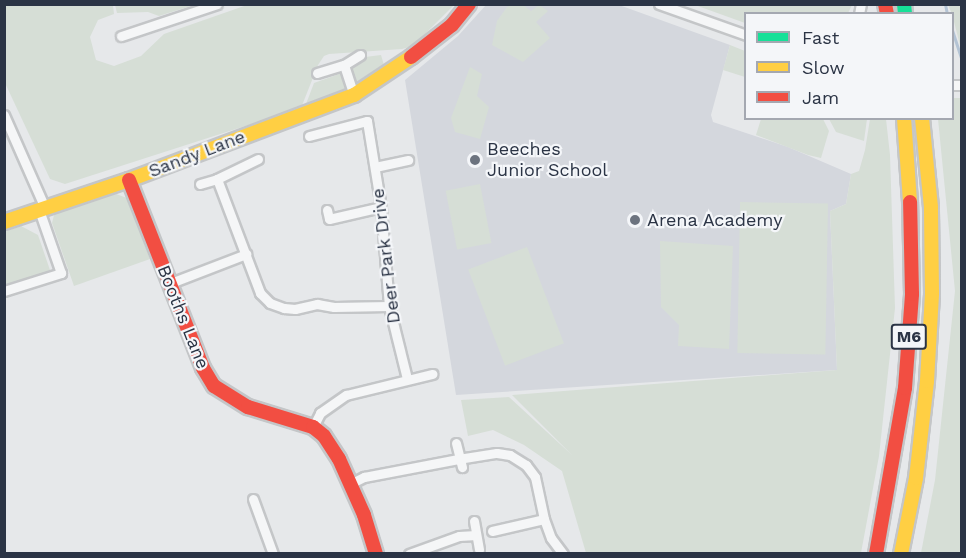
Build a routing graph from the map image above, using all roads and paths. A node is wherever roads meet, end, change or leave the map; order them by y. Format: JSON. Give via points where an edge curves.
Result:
{"nodes":[{"id":1,"x":218,"y":4,"type":"edge"},
{"id":2,"x":469,"y":4,"type":"edge"},
{"id":3,"x":659,"y":4,"type":"edge"},
{"id":4,"x":744,"y":34,"type":"edge"},
{"id":5,"x":121,"y":36,"type":"dead end"},
{"id":6,"x":360,"y":56,"type":"dead end"},
{"id":7,"x":344,"y":65,"type":"junction"},
{"id":8,"x":317,"y":74,"type":"dead end"},
{"id":9,"x":354,"y":95,"type":"junction"},
{"id":10,"x":4,"y":115,"type":"edge"},
{"id":11,"x":904,"y":120,"type":"edge"},
{"id":12,"x":923,"y":120,"type":"edge"},
{"id":13,"x":309,"y":136,"type":"dead end"},
{"id":14,"x":258,"y":159,"type":"dead end"},
{"id":15,"x":408,"y":160,"type":"dead end"},
{"id":16,"x":375,"y":167,"type":"junction"},
{"id":17,"x":217,"y":179,"type":"junction"},
{"id":18,"x":129,"y":180,"type":"junction"},
{"id":19,"x":200,"y":184,"type":"dead end"},
{"id":20,"x":381,"y":207,"type":"junction"},
{"id":21,"x":42,"y":209,"type":"junction"},
{"id":22,"x":4,"y":222,"type":"edge"},
{"id":23,"x":332,"y":230,"type":"dead end"},
{"id":24,"x":246,"y":254,"type":"junction"},
{"id":25,"x":168,"y":284,"type":"junction"},
{"id":26,"x":4,"y":291,"type":"edge"},
{"id":27,"x":389,"y":306,"type":"junction"},
{"id":28,"x":432,"y":374,"type":"dead end"},
{"id":29,"x":407,"y":379,"type":"junction"},
{"id":30,"x":313,"y":428,"type":"junction"},
{"id":31,"x":456,"y":443,"type":"dead end"},
{"id":32,"x":460,"y":463,"type":"junction"},
{"id":33,"x":350,"y":484,"type":"junction"},
{"id":34,"x":253,"y":499,"type":"dead end"},
{"id":35,"x":270,"y":511,"type":"dead end"},
{"id":36,"x":259,"y":513,"type":"junction"},
{"id":37,"x":544,"y":519,"type":"junction"},
{"id":38,"x":474,"y":521,"type":"dead end"},
{"id":39,"x":492,"y":531,"type":"dead end"},
{"id":40,"x":476,"y":536,"type":"junction"},
{"id":41,"x":479,"y":550,"type":"dead end"},
{"id":42,"x":273,"y":554,"type":"edge"},
{"id":43,"x":376,"y":554,"type":"edge"},
{"id":44,"x":409,"y":554,"type":"edge"},
{"id":45,"x":563,"y":554,"type":"edge"},
{"id":46,"x":876,"y":554,"type":"edge"},
{"id":47,"x":901,"y":554,"type":"edge"}],
"edges":[{"from":1,"to":5,"type":"street"},
{"from":2,"to":9,"type":"main road","name":"Sandy Lane","via":[[452,25]]},
{"from":3,"to":4,"type":"street"},
{"from":6,"to":7,"type":"street"},
{"from":7,"to":8,"type":"street"},
{"from":7,"to":9,"type":"street"},
{"from":9,"to":18,"type":"main road","name":"Sandy Lane"},
{"from":10,"to":21,"type":"street"},
{"from":11,"to":46,"type":"main road","number":"M6","via":[[912,294],[905,388]]},
{"from":12,"to":47,"type":"main road","number":"M6","via":[[931,207],[932,293],[916,477]]},
{"from":13,"to":16,"type":"street","name":"Deer Park Drive","via":[[367,121]]},
{"from":14,"to":17,"type":"street"},
{"from":15,"to":16,"type":"street","name":"Deer Park Drive"},
{"from":16,"to":20,"type":"street","name":"Deer Park Drive"},
{"from":17,"to":19,"type":"street"},
{"from":17,"to":24,"type":"street"},
{"from":18,"to":21,"type":"main road","name":"Sandy Lane"},
{"from":18,"to":25,"type":"main road","name":"Booths Lane"},
{"from":20,"to":23,"type":"street","via":[[328,214]]},
{"from":20,"to":27,"type":"street","name":"Deer Park Drive"},
{"from":21,"to":22,"type":"main road","name":"Sandy Lane"},
{"from":21,"to":26,"type":"street","via":[[62,273]]},
{"from":24,"to":25,"type":"street"},
{"from":24,"to":27,"type":"street","via":[[261,293],[270,303],[295,309],[317,304]]},
{"from":25,"to":30,"type":"main road","name":"Booths Lane","via":[[214,387],[248,408]]},
{"from":27,"to":29,"type":"street","name":"Deer Park Drive"},
{"from":28,"to":29,"type":"street"},
{"from":29,"to":30,"type":"street","via":[[346,395],[320,413]]},
{"from":30,"to":33,"type":"main road","via":[[324,436]]},
{"from":31,"to":32,"type":"street"},
{"from":32,"to":33,"type":"street","via":[[364,477]]},
{"from":32,"to":37,"type":"street","via":[[497,453],[510,455],[526,465],[535,477]]},
{"from":33,"to":43,"type":"main road"},
{"from":34,"to":36,"type":"street"},
{"from":35,"to":36,"type":"street"},
{"from":36,"to":42,"type":"street"},
{"from":37,"to":39,"type":"street"},
{"from":37,"to":45,"type":"street"},
{"from":38,"to":40,"type":"street"},
{"from":40,"to":41,"type":"street"},
{"from":40,"to":44,"type":"street","via":[[459,536]]}]}
